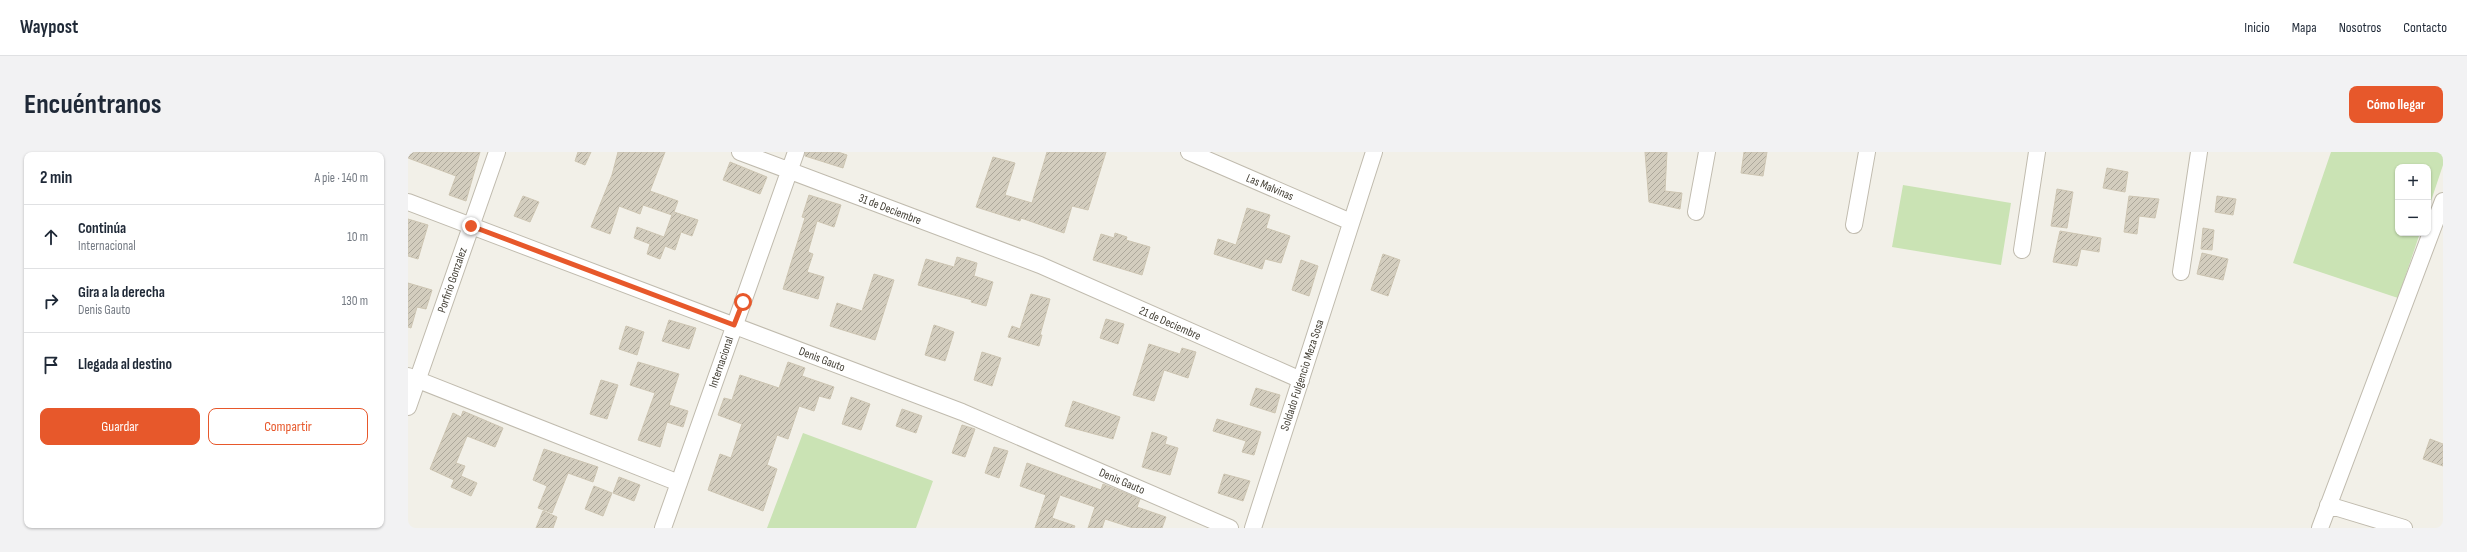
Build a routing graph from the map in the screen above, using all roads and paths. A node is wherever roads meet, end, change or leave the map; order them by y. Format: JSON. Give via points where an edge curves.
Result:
{"nodes":[{"id":1,"x":497,"y":152,"type":"edge"},
{"id":2,"x":740,"y":152,"type":"edge"},
{"id":3,"x":796,"y":152,"type":"edge"},
{"id":4,"x":1189,"y":152,"type":"edge"},
{"id":5,"x":1374,"y":152,"type":"edge"},
{"id":6,"x":1707,"y":152,"type":"edge"},
{"id":7,"x":1867,"y":152,"type":"edge"},
{"id":8,"x":2037,"y":152,"type":"edge"},
{"id":9,"x":2199,"y":152,"type":"edge"},
{"id":10,"x":790,"y":170,"type":"junction"},
{"id":11,"x":2443,"y":201,"type":"edge"},
{"id":12,"x":408,"y":202,"type":"edge"},
{"id":13,"x":1696,"y":212,"type":"dead end"},
{"id":14,"x":1351,"y":222,"type":"junction"},
{"id":15,"x":1854,"y":225,"type":"dead end"},
{"id":16,"x":471,"y":226,"type":"junction"},
{"id":17,"x":2022,"y":250,"type":"dead end"},
{"id":18,"x":1040,"y":266,"type":"joint"},
{"id":19,"x":2181,"y":272,"type":"dead end"},
{"id":20,"x":734,"y":325,"type":"junction"},
{"id":21,"x":413,"y":378,"type":"edge"},
{"id":22,"x":1301,"y":380,"type":"junction"},
{"id":23,"x":408,"y":407,"type":"edge"},
{"id":24,"x":679,"y":483,"type":"junction"},
{"id":25,"x":2328,"y":505,"type":"junction"},
{"id":26,"x":663,"y":528,"type":"edge"},
{"id":27,"x":1230,"y":528,"type":"edge"},
{"id":28,"x":1253,"y":528,"type":"edge"},
{"id":29,"x":2320,"y":528,"type":"edge"},
{"id":30,"x":2404,"y":528,"type":"edge"}],
"edges":[{"from":1,"to":16,"type":"street","name":"Porfirio Gonzalez"},
{"from":2,"to":10,"type":"street","name":"31 de Deciembre"},
{"from":3,"to":10,"type":"street","name":"Internacional"},
{"from":4,"to":14,"type":"street","name":"Las Malvinas"},
{"from":5,"to":14,"type":"street","name":"Soldado Fulgencio Meza Sosa"},
{"from":6,"to":13,"type":"street"},
{"from":7,"to":15,"type":"street"},
{"from":8,"to":17,"type":"street"},
{"from":9,"to":19,"type":"street"},
{"from":10,"to":18,"type":"street","name":"31 de Deciembre"},
{"from":10,"to":20,"type":"street","name":"Internacional"},
{"from":11,"to":25,"type":"street"},
{"from":12,"to":16,"type":"street","name":"Denis Gauto"},
{"from":14,"to":22,"type":"street","name":"Soldado Fulgencio Meza Sosa"},
{"from":16,"to":20,"type":"street","name":"Denis Gauto"},
{"from":16,"to":21,"type":"street","name":"Porfirio Gonzalez"},
{"from":18,"to":22,"type":"street","name":"21 de Deciembre"},
{"from":20,"to":24,"type":"street","name":"Internacional"},
{"from":20,"to":27,"type":"street","name":"Denis Gauto","via":[[962,412]]},
{"from":21,"to":23,"type":"street","name":"Porfirio Gonzalez"},
{"from":21,"to":24,"type":"street"},
{"from":22,"to":28,"type":"street","name":"Soldado Fulgencio Meza Sosa"},
{"from":24,"to":26,"type":"street","name":"Internacional"},
{"from":25,"to":29,"type":"street"},
{"from":25,"to":30,"type":"street"}]}
